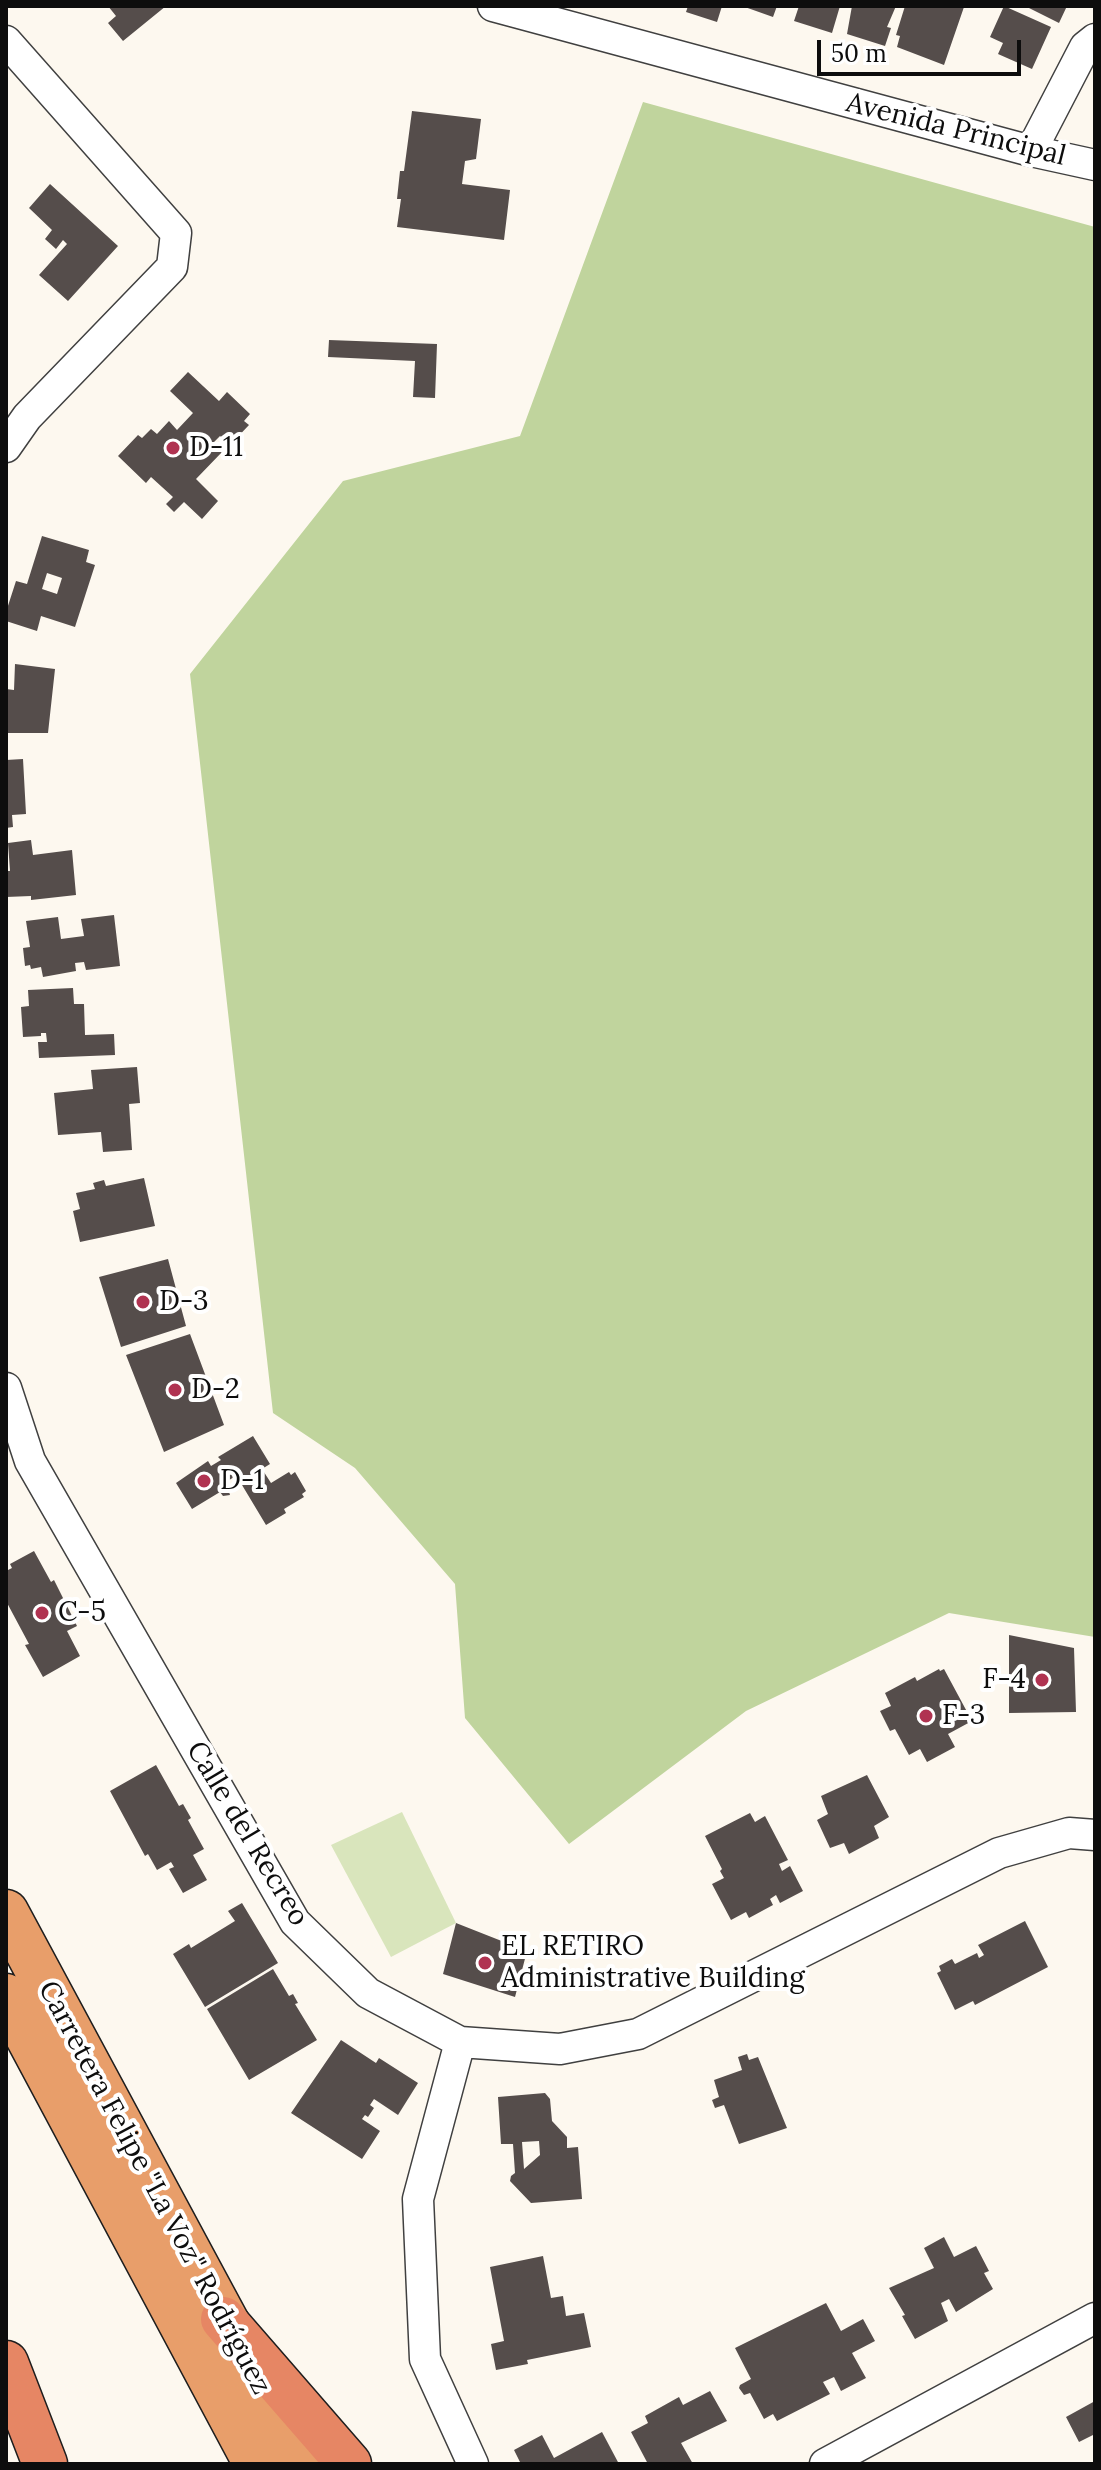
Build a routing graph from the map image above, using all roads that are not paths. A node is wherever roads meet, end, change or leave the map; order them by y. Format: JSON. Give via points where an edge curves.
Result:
{"nodes":[{"id":1,"x":493,"y":6,"type":"edge"},
{"id":2,"x":1095,"y":39,"type":"edge"},
{"id":3,"x":6,"y":41,"type":"edge"},
{"id":4,"x":1031,"y":151,"type":"junction"},
{"id":5,"x":1095,"y":165,"type":"edge"},
{"id":6,"x":6,"y":447,"type":"edge"},
{"id":7,"x":6,"y":1388,"type":"edge"},
{"id":8,"x":1095,"y":1835,"type":"edge"},
{"id":9,"x":6,"y":1912,"type":"edge"},
{"id":10,"x":6,"y":1996,"type":"edge"},
{"id":11,"x":460,"y":2042,"type":"junction"},
{"id":12,"x":1095,"y":2318,"type":"edge"},
{"id":13,"x":223,"y":2319,"type":"junction"},
{"id":14,"x":6,"y":2363,"type":"edge"},
{"id":15,"x":45,"y":2464,"type":"edge"},
{"id":16,"x":256,"y":2464,"type":"edge"},
{"id":17,"x":303,"y":2464,"type":"edge"},
{"id":18,"x":349,"y":2464,"type":"edge"},
{"id":19,"x":473,"y":2464,"type":"edge"},
{"id":20,"x":825,"y":2464,"type":"edge"}],
"edges":[{"from":1,"to":4,"type":"street","name":"Avenida Principal"},
{"from":2,"to":4,"type":"street","via":[[1085,47]]},
{"from":3,"to":6,"type":"street","via":[[176,233],[172,267],[27,417]]},
{"from":4,"to":5,"type":"street","name":"Avenida Principal"},
{"from":7,"to":11,"type":"street","name":"Calle del Recreo","via":[[30,1461],[295,1922],[368,1993]]},
{"from":8,"to":11,"type":"street","name":"Calle del Recreo","via":[[1069,1833],[999,1853],[638,2034],[560,2049]]},
{"from":9,"to":13,"type":"highway","name":"Carretera Felipe \"La Voz\" Rodríguez"},
{"from":10,"to":16,"type":"highway","name":"Carretera Felipe \"La Voz\" Rodríguez"},
{"from":11,"to":19,"type":"street","via":[[418,2199],[425,2359]]},
{"from":12,"to":20,"type":"street"},
{"from":13,"to":17,"type":"highway","name":"Carretera Felipe \"La Voz\" Rodríguez"},
{"from":13,"to":18,"type":"highway"},
{"from":14,"to":15,"type":"highway"}]}
